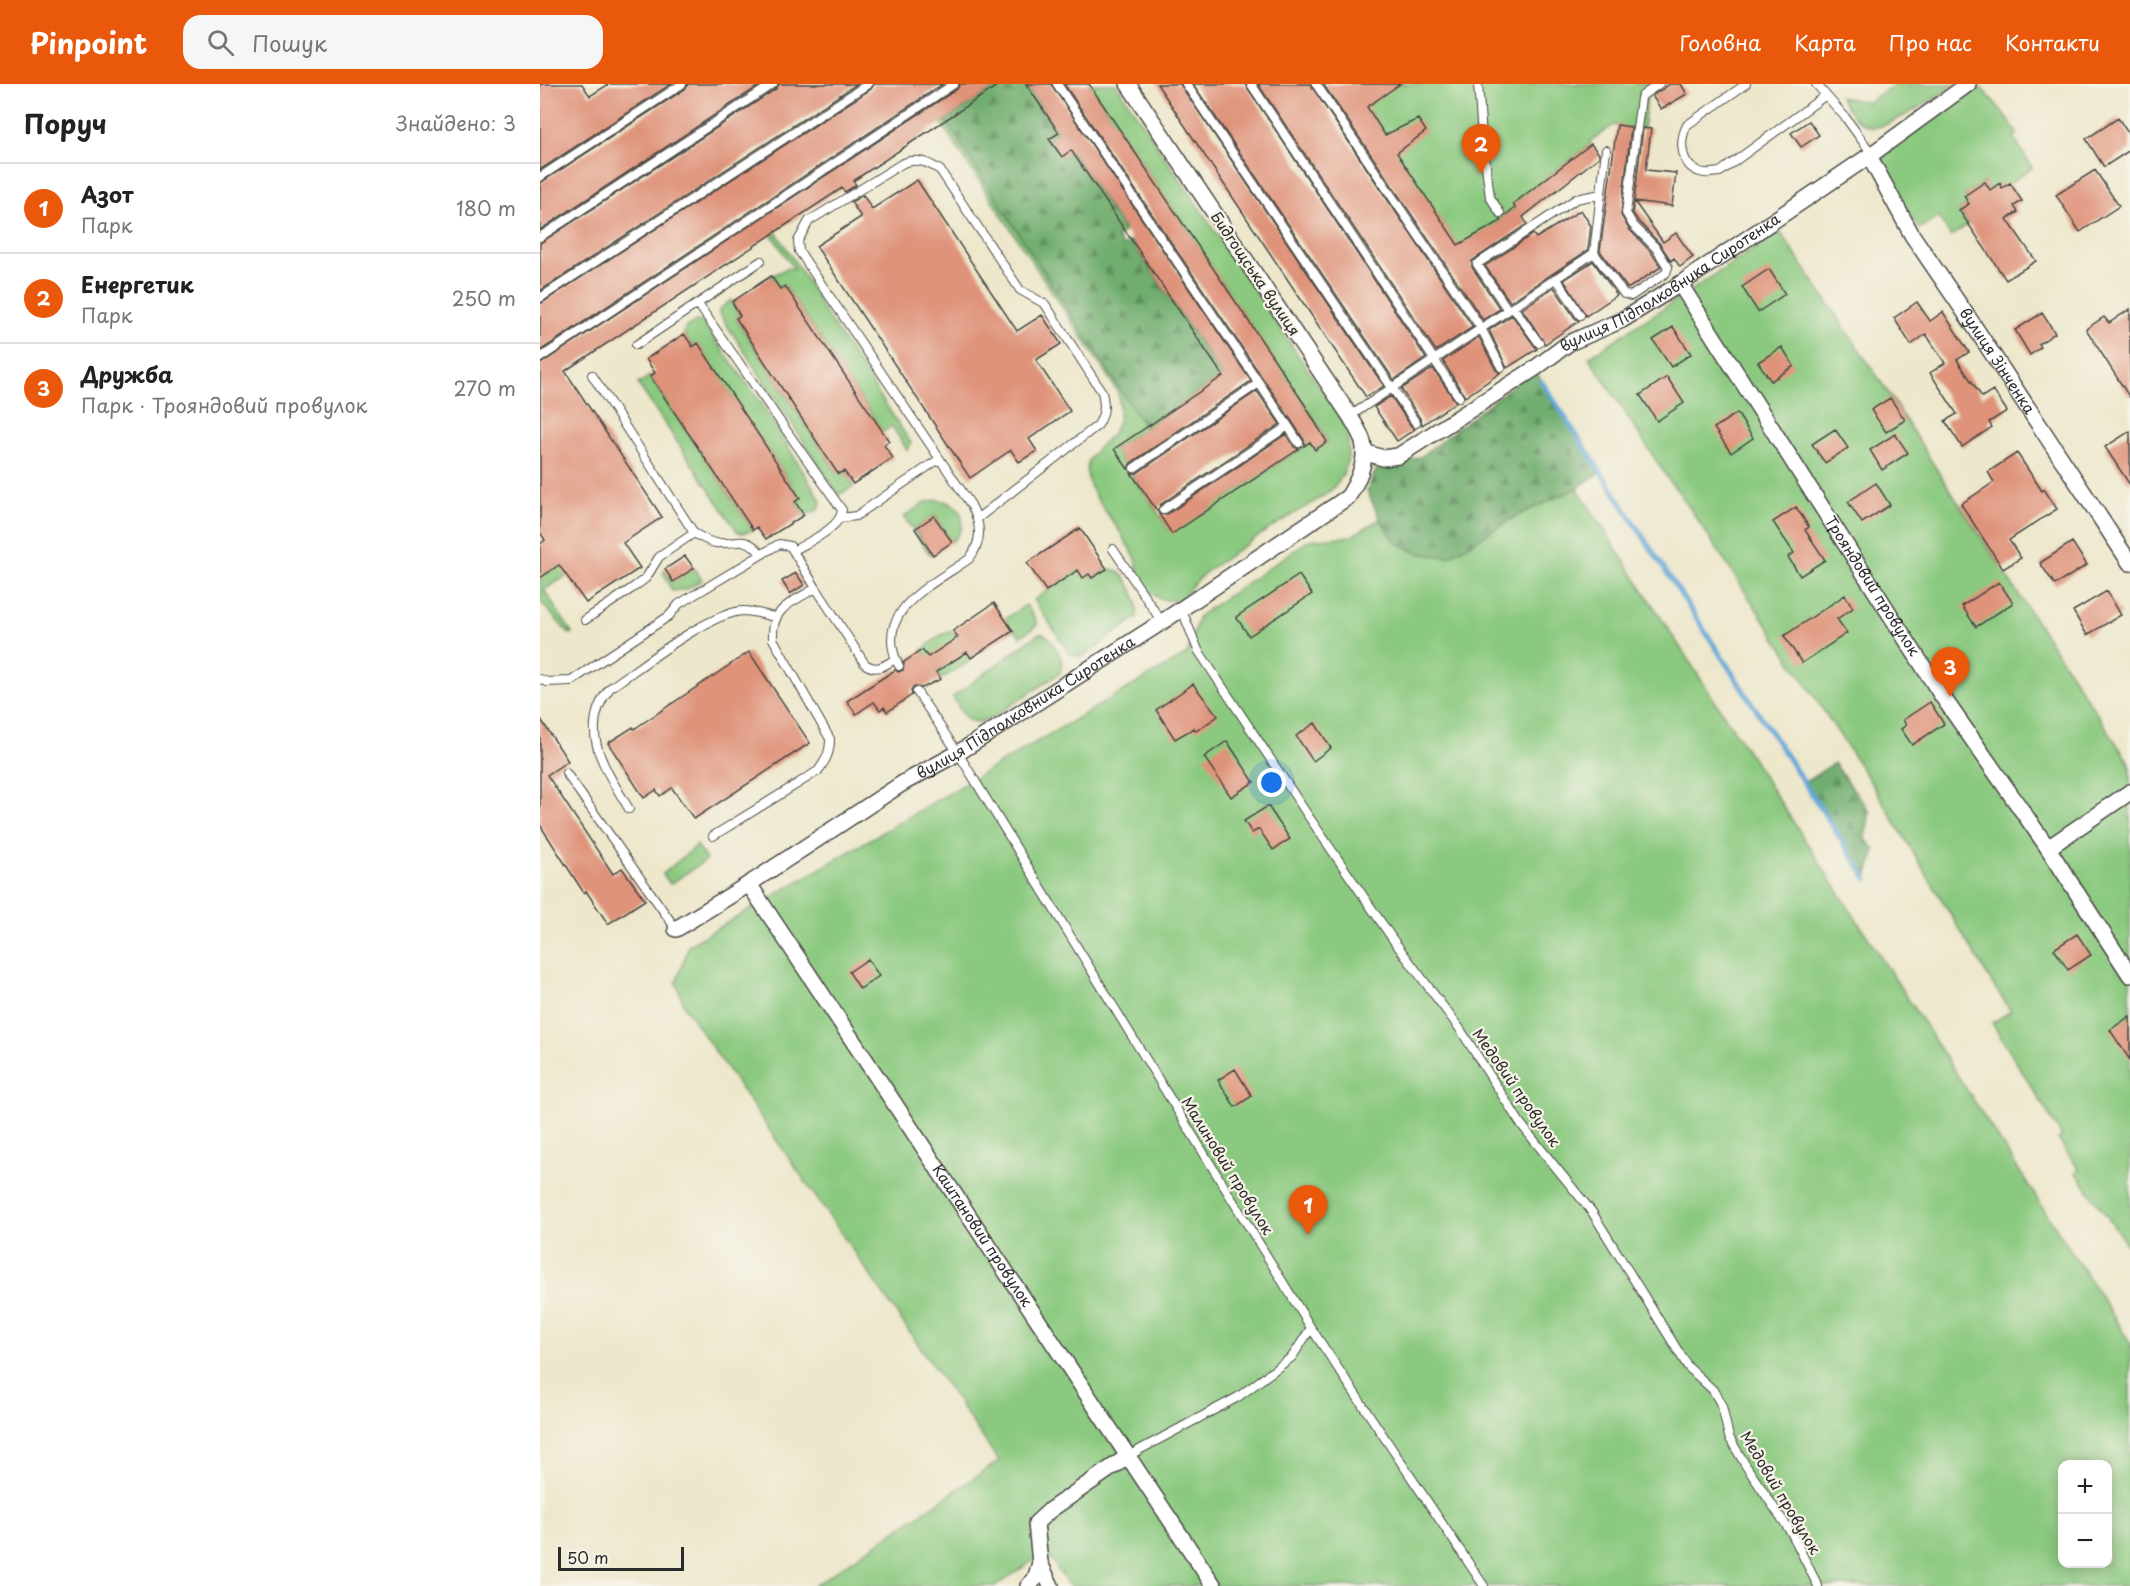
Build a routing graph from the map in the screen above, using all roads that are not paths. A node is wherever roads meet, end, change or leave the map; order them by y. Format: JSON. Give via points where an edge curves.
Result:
{"nodes":[{"id":1,"x":682,"y":84,"type":"edge"},
{"id":2,"x":773,"y":84,"type":"edge"},
{"id":3,"x":868,"y":84,"type":"edge"},
{"id":4,"x":954,"y":84,"type":"edge"},
{"id":5,"x":1057,"y":84,"type":"edge"},
{"id":6,"x":1128,"y":84,"type":"edge"},
{"id":7,"x":1186,"y":84,"type":"edge"},
{"id":8,"x":1251,"y":84,"type":"edge"},
{"id":9,"x":1317,"y":84,"type":"edge"},
{"id":10,"x":1478,"y":84,"type":"edge"},
{"id":11,"x":1659,"y":84,"type":"edge"},
{"id":12,"x":1746,"y":84,"type":"edge"},
{"id":13,"x":1816,"y":84,"type":"edge"},
{"id":14,"x":1968,"y":84,"type":"edge"},
{"id":15,"x":1826,"y":95,"type":"junction"},
{"id":16,"x":1606,"y":150,"type":"dead end"},
{"id":17,"x":1870,"y":155,"type":"junction"},
{"id":18,"x":540,"y":177,"type":"edge"},
{"id":19,"x":1601,"y":194,"type":"junction"},
{"id":20,"x":1500,"y":213,"type":"dead end"},
{"id":21,"x":540,"y":237,"type":"edge"},
{"id":22,"x":1594,"y":253,"type":"junction"},
{"id":23,"x":761,"y":261,"type":"dead end"},
{"id":24,"x":1556,"y":278,"type":"junction"},
{"id":25,"x":1680,"y":284,"type":"junction"},
{"id":26,"x":540,"y":298,"type":"edge"},
{"id":27,"x":698,"y":303,"type":"junction"},
{"id":28,"x":1510,"y":308,"type":"junction"},
{"id":29,"x":1580,"y":315,"type":"dead end"},
{"id":30,"x":1481,"y":328,"type":"junction"},
{"id":31,"x":1539,"y":343,"type":"dead end"},
{"id":32,"x":636,"y":345,"type":"dead end"},
{"id":33,"x":540,"y":358,"type":"edge"},
{"id":34,"x":1435,"y":358,"type":"junction"},
{"id":35,"x":1501,"y":367,"type":"dead end"},
{"id":36,"x":592,"y":375,"type":"dead end"},
{"id":37,"x":1259,"y":383,"type":"junction"},
{"id":38,"x":1393,"y":388,"type":"junction"},
{"id":39,"x":1459,"y":397,"type":"dead end"},
{"id":40,"x":1350,"y":416,"type":"junction"},
{"id":41,"x":1416,"y":423,"type":"dead end"},
{"id":42,"x":1288,"y":426,"type":"junction"},
{"id":43,"x":1299,"y":443,"type":"dead end"},
{"id":44,"x":1364,"y":452,"type":"junction"},
{"id":45,"x":939,"y":459,"type":"junction"},
{"id":46,"x":1134,"y":468,"type":"dead end"},
{"id":47,"x":1163,"y":510,"type":"dead end"},
{"id":48,"x":841,"y":518,"type":"junction"},
{"id":49,"x":978,"y":518,"type":"junction"},
{"id":50,"x":694,"y":533,"type":"junction"},
{"id":51,"x":1113,"y":549,"type":"dead end"},
{"id":52,"x":793,"y":551,"type":"junction"},
{"id":53,"x":762,"y":554,"type":"junction"},
{"id":54,"x":2130,"y":563,"type":"edge"},
{"id":55,"x":816,"y":588,"type":"junction"},
{"id":56,"x":1181,"y":608,"type":"junction"},
{"id":57,"x":775,"y":618,"type":"junction"},
{"id":58,"x":585,"y":620,"type":"dead end"},
{"id":59,"x":1162,"y":622,"type":"junction"},
{"id":60,"x":540,"y":679,"type":"edge"},
{"id":61,"x":917,"y":692,"type":"dead end"},
{"id":62,"x":958,"y":753,"type":"junction"},
{"id":63,"x":566,"y":773,"type":"dead end"},
{"id":64,"x":2130,"y":792,"type":"edge"},
{"id":65,"x":629,"y":809,"type":"dead end"},
{"id":66,"x":713,"y":836,"type":"dead end"},
{"id":67,"x":2049,"y":848,"type":"junction"},
{"id":68,"x":749,"y":884,"type":"junction"},
{"id":69,"x":676,"y":929,"type":"joint"},
{"id":70,"x":2130,"y":975,"type":"edge"},
{"id":71,"x":1311,"y":1328,"type":"junction"},
{"id":72,"x":1127,"y":1457,"type":"junction"},
{"id":73,"x":1040,"y":1563,"type":"junction"},
{"id":74,"x":1028,"y":1586,"type":"edge"},
{"id":75,"x":1051,"y":1586,"type":"edge"},
{"id":76,"x":1214,"y":1586,"type":"edge"},
{"id":77,"x":1484,"y":1586,"type":"edge"},
{"id":78,"x":1818,"y":1586,"type":"edge"}],
"edges":[{"from":1,"to":18,"type":"lane"},
{"from":2,"to":21,"type":"lane"},
{"from":3,"to":26,"type":"lane"},
{"from":4,"to":33,"type":"lane"},
{"from":5,"to":37,"type":"lane"},
{"from":6,"to":40,"type":"street","name":"Бидгощська вулиця"},
{"from":7,"to":38,"type":"lane"},
{"from":8,"to":34,"type":"lane"},
{"from":9,"to":30,"type":"lane"},
{"from":10,"to":20,"type":"lane","via":[[1490,197]]},
{"from":11,"to":22,"type":"lane","via":[[1641,99],[1626,213],[1656,248],[1668,267],[1666,273],[1631,296],[1624,294]]},
{"from":12,"to":15,"type":"lane","via":[[1687,125],[1681,150],[1694,169],[1720,172]]},
{"from":13,"to":15,"type":"lane"},
{"from":14,"to":17,"type":"street","name":"вулиця Підполковника Сиротенка"},
{"from":15,"to":17,"type":"lane"},
{"from":16,"to":19,"type":"lane"},
{"from":17,"to":25,"type":"street","name":"вулиця Підполковника Сиротенка"},
{"from":17,"to":54,"type":"street","name":"вулиця Зінченка","via":[[1912,235]]},
{"from":19,"to":22,"type":"lane"},
{"from":19,"to":28,"type":"lane","via":[[1576,199],[1477,264]]},
{"from":22,"to":24,"type":"lane"},
{"from":23,"to":27,"type":"lane"},
{"from":24,"to":28,"type":"lane"},
{"from":24,"to":29,"type":"lane"},
{"from":25,"to":44,"type":"street","name":"вулиця Підполковника Сиротенка","via":[[1622,320],[1569,343],[1398,456],[1383,458]]},
{"from":25,"to":67,"type":"street","name":"Трояндовий провулок","via":[[1940,693]]},
{"from":27,"to":32,"type":"lane"},
{"from":27,"to":48,"type":"lane","via":[[842,510]]},
{"from":28,"to":30,"type":"lane"},
{"from":28,"to":31,"type":"lane"},
{"from":30,"to":34,"type":"lane"},
{"from":30,"to":35,"type":"lane"},
{"from":34,"to":38,"type":"lane"},
{"from":34,"to":39,"type":"lane"},
{"from":36,"to":50,"type":"lane"},
{"from":37,"to":42,"type":"lane"},
{"from":37,"to":46,"type":"lane"},
{"from":38,"to":40,"type":"lane"},
{"from":38,"to":41,"type":"lane"},
{"from":40,"to":44,"type":"street","name":"Бидгощська вулиця"},
{"from":42,"to":43,"type":"lane"},
{"from":42,"to":47,"type":"lane"},
{"from":44,"to":56,"type":"street","name":"вулиця Підполковника Сиротенка","via":[[1356,484],[1348,497]]},
{"from":45,"to":48,"type":"lane","via":[[856,516]]},
{"from":45,"to":49,"type":"lane"},
{"from":45,"to":49,"type":"lane","via":[[799,251],[798,241],[809,221],[914,159],[940,170],[1020,290],[1045,304],[1102,392],[1105,405],[1098,425]]},
{"from":48,"to":52,"type":"lane"},
{"from":49,"to":55,"type":"lane","via":[[980,537],[976,551],[908,601],[898,616],[891,632],[897,662],[879,669],[865,664]]},
{"from":50,"to":53,"type":"lane","via":[[716,543],[748,542]]},
{"from":50,"to":58,"type":"lane","via":[[659,557],[646,578],[634,588]]},
{"from":51,"to":59,"type":"lane"},
{"from":52,"to":53,"type":"lane","via":[[790,546],[779,544]]},
{"from":52,"to":55,"type":"lane"},
{"from":53,"to":60,"type":"lane","via":[[679,604],[669,616],[571,681]]},
{"from":55,"to":57,"type":"lane"},
{"from":56,"to":59,"type":"street","name":"вулиця Підполковника Сиротенка"},
{"from":56,"to":78,"type":"lane","name":"Медовий провулок","via":[[1198,650],[1309,817],[1460,1029],[1521,1123],[1592,1212],[1689,1367],[1713,1390],[1722,1406],[1729,1437],[1792,1534]]},
{"from":57,"to":65,"type":"lane","via":[[744,611],[724,615],[610,688],[597,709],[598,754]]},
{"from":57,"to":66,"type":"lane","via":[[773,639],[830,739],[830,749],[818,771]]},
{"from":59,"to":62,"type":"street","name":"вулиця Підполковника Сиротенка"},
{"from":61,"to":62,"type":"lane","name":"Малиновий провулок"},
{"from":62,"to":68,"type":"street","name":"вулиця Підполковника Сиротенка","via":[[903,783]]},
{"from":62,"to":71,"type":"lane","name":"Малиновий провулок"},
{"from":63,"to":69,"type":"lane"},
{"from":64,"to":67,"type":"street"},
{"from":67,"to":70,"type":"street","name":"Трояндовий провулок"},
{"from":68,"to":69,"type":"street","name":"вулиця Підполковника Сиротенка"},
{"from":68,"to":72,"type":"street","name":"Каштановий провулок"},
{"from":71,"to":72,"type":"lane","via":[[1292,1357],[1238,1397]]},
{"from":71,"to":77,"type":"lane","name":"Малиновий провулок"},
{"from":72,"to":73,"type":"street","via":[[1036,1523]]},
{"from":72,"to":76,"type":"street","name":"Каштановий провулок"},
{"from":73,"to":74,"type":"street"},
{"from":73,"to":75,"type":"street"}]}
